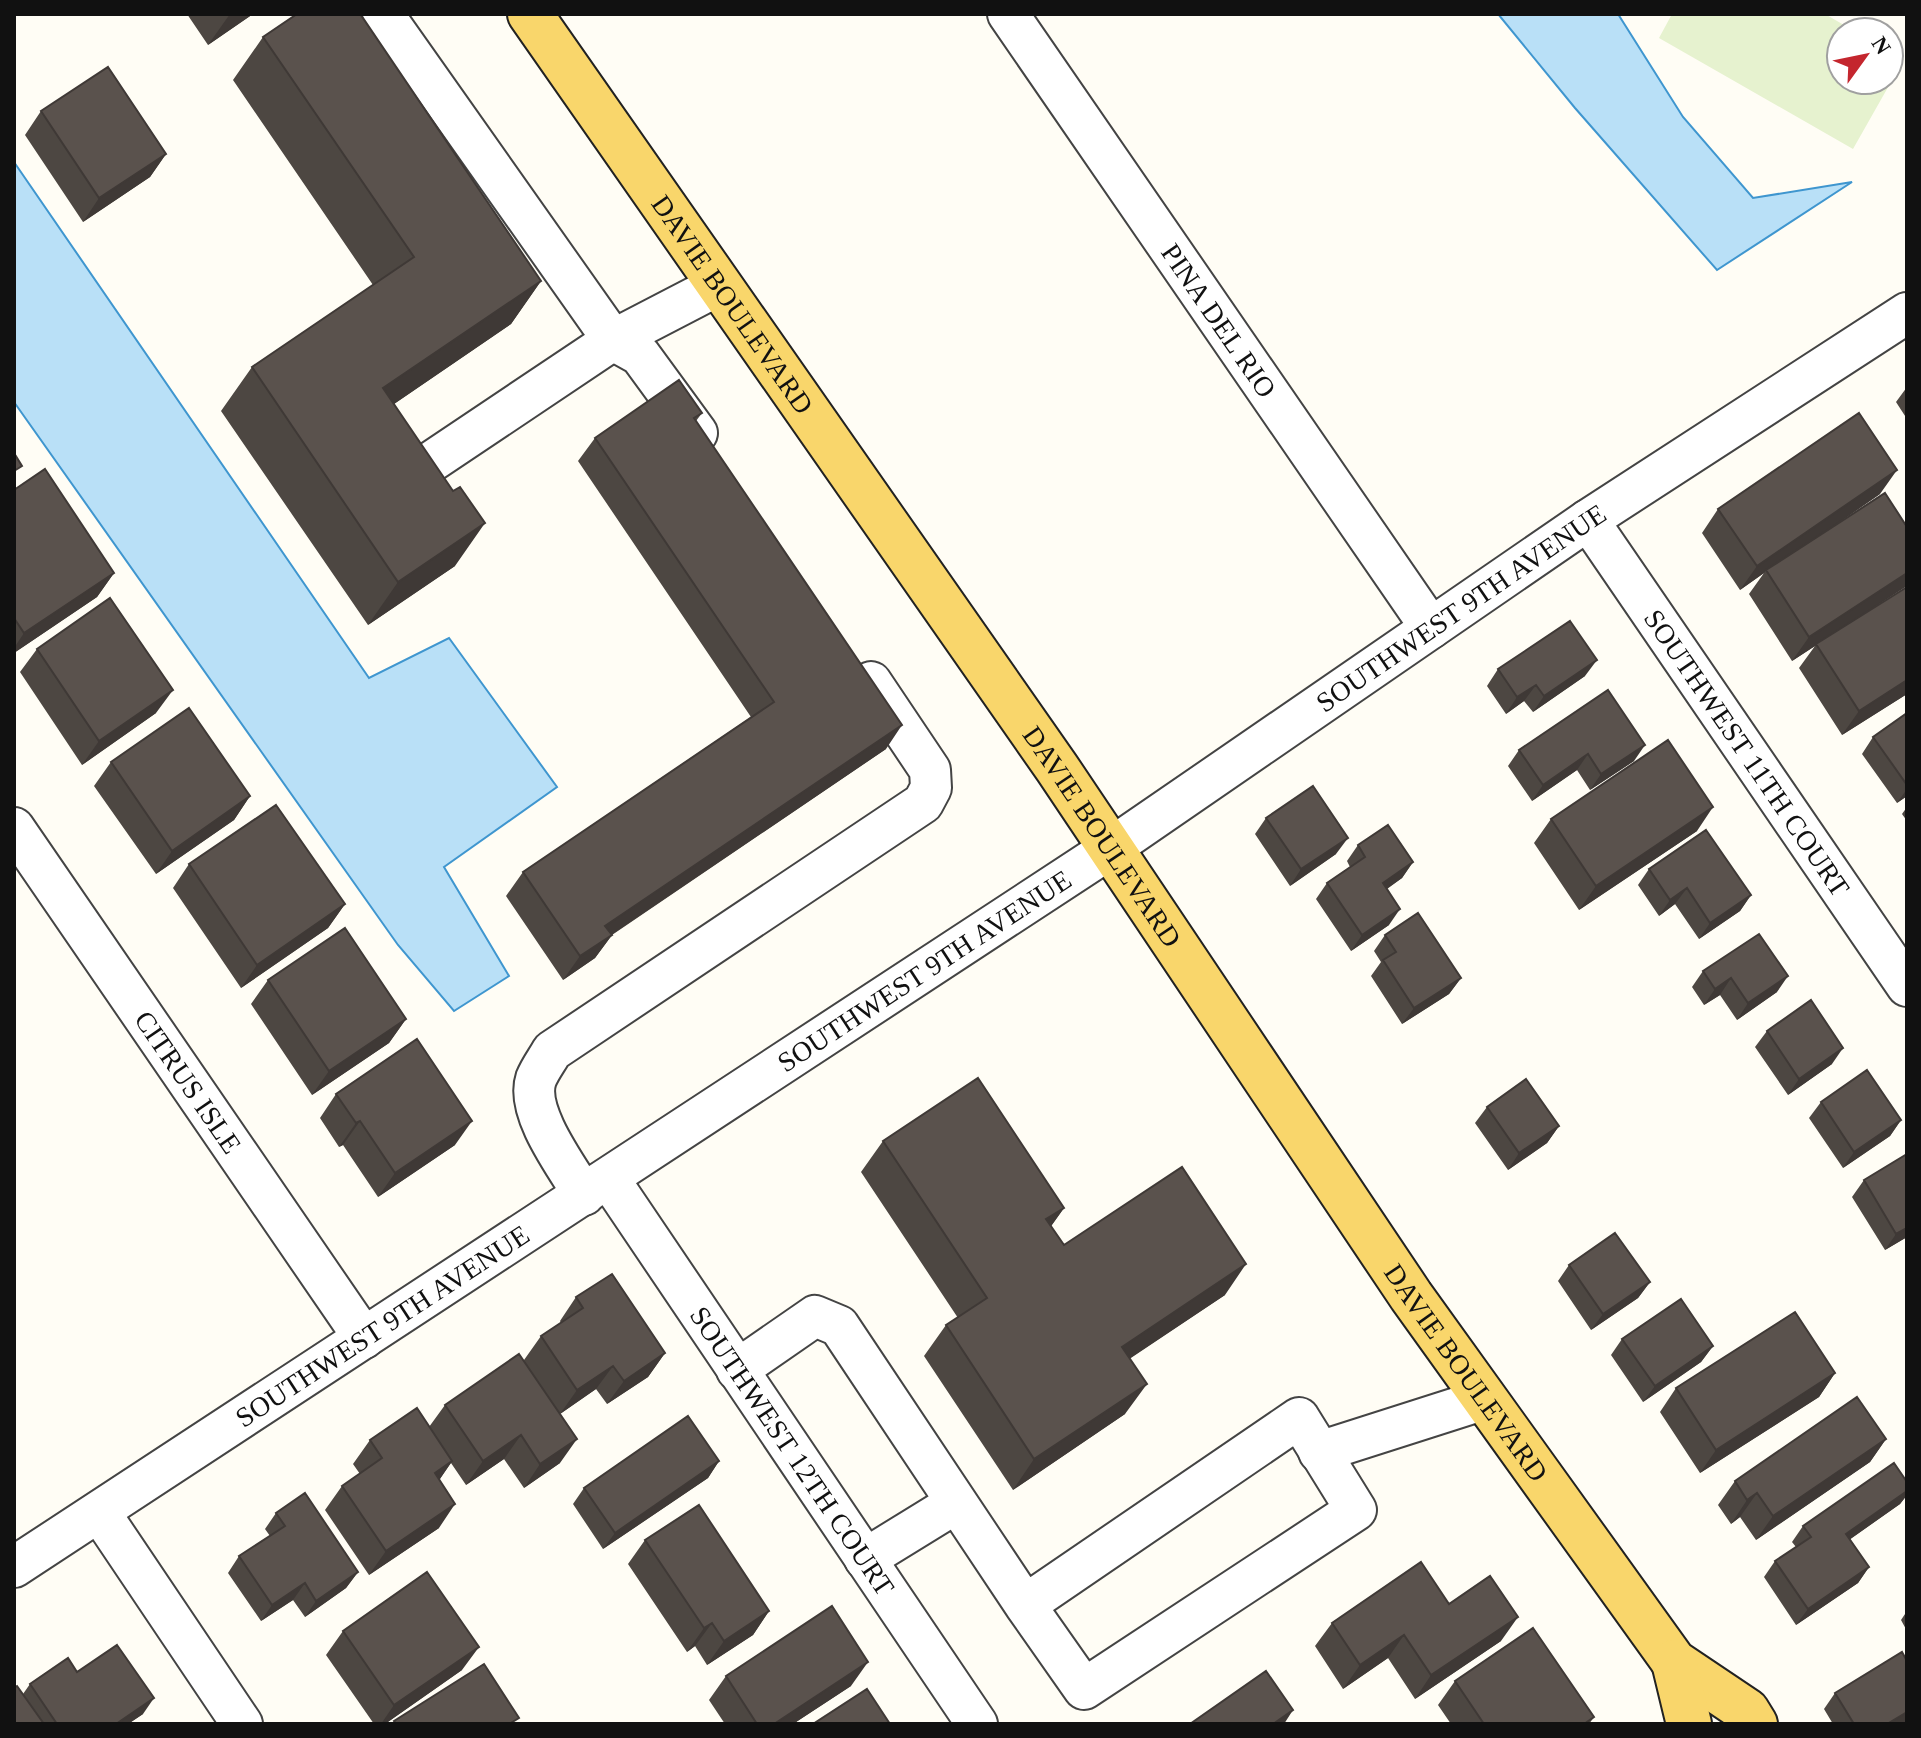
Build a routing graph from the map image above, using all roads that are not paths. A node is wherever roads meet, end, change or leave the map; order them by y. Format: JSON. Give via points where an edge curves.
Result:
{"nodes":[{"id":1,"x":383,"y":14,"type":"edge"},
{"id":2,"x":530,"y":14,"type":"edge"},
{"id":3,"x":1008,"y":14,"type":"edge"},
{"id":4,"x":719,"y":285,"type":"junction"},
{"id":5,"x":1907,"y":313,"type":"edge"},
{"id":6,"x":613,"y":340,"type":"junction"},
{"id":7,"x":720,"y":464,"type":"edge"},
{"id":8,"x":407,"y":478,"type":"edge"},
{"id":9,"x":1588,"y":520,"type":"junction"},
{"id":10,"x":1431,"y":628,"type":"junction"},
{"id":11,"x":851,"y":653,"type":"edge"},
{"id":12,"x":14,"y":828,"type":"edge"},
{"id":13,"x":1111,"y":848,"type":"junction"},
{"id":14,"x":1907,"y":986,"type":"edge"},
{"id":15,"x":596,"y":1187,"type":"junction"},
{"id":16,"x":364,"y":1338,"type":"junction"},
{"id":17,"x":737,"y":1370,"type":"junction"},
{"id":18,"x":1485,"y":1399,"type":"junction"},
{"id":19,"x":1319,"y":1452,"type":"junction"},
{"id":20,"x":956,"y":1503,"type":"junction"},
{"id":21,"x":100,"y":1513,"type":"junction"},
{"id":22,"x":865,"y":1559,"type":"junction"},
{"id":23,"x":14,"y":1567,"type":"edge"},
{"id":24,"x":1025,"y":1605,"type":"junction"},
{"id":25,"x":1674,"y":1662,"type":"junction"},
{"id":26,"x":242,"y":1724,"type":"edge"},
{"id":27,"x":977,"y":1724,"type":"edge"},
{"id":28,"x":1689,"y":1724,"type":"edge"},
{"id":29,"x":1755,"y":1724,"type":"edge"}],
"edges":[{"from":1,"to":6,"type":"street"},
{"from":2,"to":4,"type":"main road","name":"DAVIE BOULEVARD"},
{"from":3,"to":10,"type":"street","name":"PINA DEL RIO"},
{"from":4,"to":6,"type":"street"},
{"from":4,"to":13,"type":"main road","name":"DAVIE BOULEVARD"},
{"from":5,"to":9,"type":"street","name":"SOUTHWEST 9TH AVENUE"},
{"from":6,"to":7,"type":"street","via":[[640,355]]},
{"from":6,"to":8,"type":"street"},
{"from":9,"to":10,"type":"street","name":"SOUTHWEST 9TH AVENUE"},
{"from":9,"to":14,"type":"street","name":"SOUTHWEST 11TH COURT"},
{"from":10,"to":13,"type":"street","name":"SOUTHWEST 9TH AVENUE"},
{"from":11,"to":15,"type":"street","name":"SOUTHWEST 12TH COURT","via":[[930,770],[931,788],[923,803],[552,1051],[536,1080],[535,1102],[544,1126]]},
{"from":12,"to":16,"type":"street","name":"CITRUS ISLE"},
{"from":13,"to":15,"type":"street","name":"SOUTHWEST 9TH AVENUE"},
{"from":13,"to":18,"type":"main road","name":"DAVIE BOULEVARD"},
{"from":15,"to":16,"type":"street","name":"SOUTHWEST 9TH AVENUE"},
{"from":15,"to":17,"type":"street","name":"SOUTHWEST 12TH COURT"},
{"from":16,"to":21,"type":"street","name":"SOUTHWEST 9TH AVENUE"},
{"from":17,"to":20,"type":"street","via":[[815,1316],[839,1326]]},
{"from":17,"to":22,"type":"street","name":"SOUTHWEST 12TH COURT"},
{"from":18,"to":19,"type":"street"},
{"from":18,"to":25,"type":"main road","name":"DAVIE BOULEVARD"},
{"from":19,"to":24,"type":"street","via":[[1299,1418]]},
{"from":19,"to":24,"type":"street","via":[[1356,1510],[1084,1689]]},
{"from":20,"to":22,"type":"street"},
{"from":20,"to":24,"type":"street"},
{"from":21,"to":23,"type":"street","name":"SOUTHWEST 9TH AVENUE"},
{"from":21,"to":26,"type":"street"},
{"from":22,"to":27,"type":"street","name":"SOUTHWEST 12TH COURT"},
{"from":25,"to":28,"type":"main road","name":"DAVIE BOULEVARD"},
{"from":25,"to":29,"type":"main road","name":"DAVIE BOULEVARD","via":[[1747,1711]]}]}
